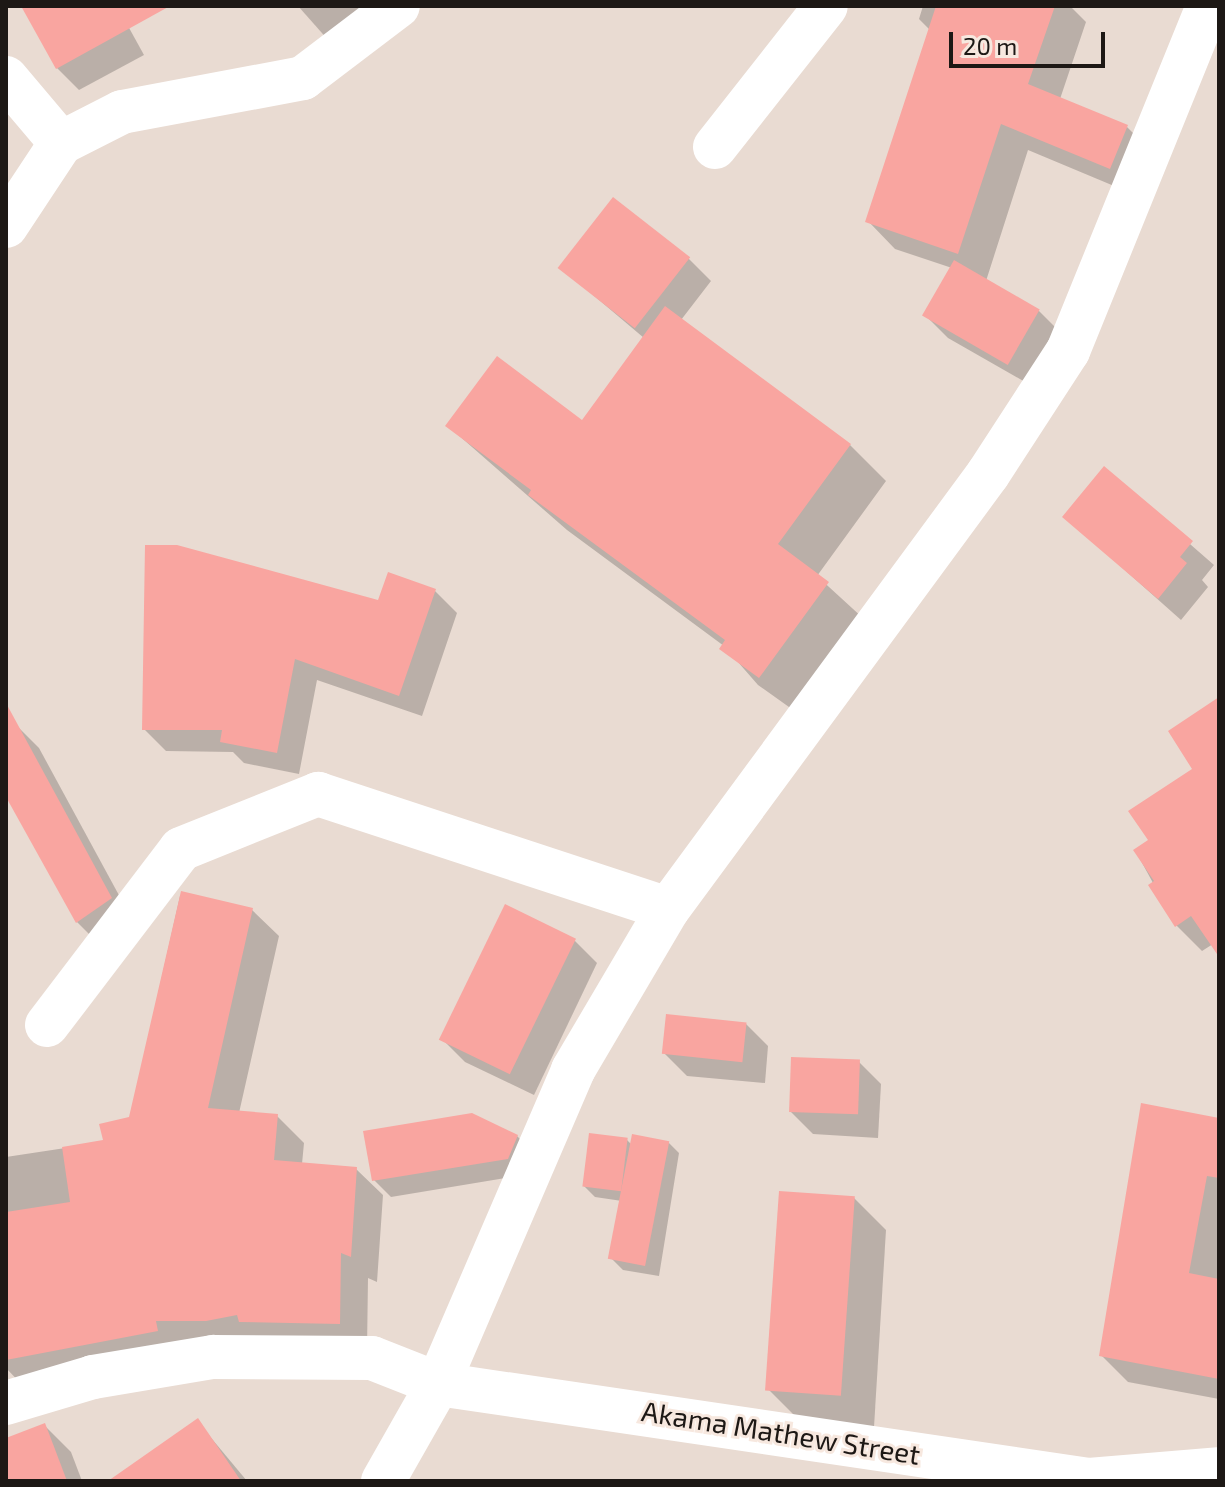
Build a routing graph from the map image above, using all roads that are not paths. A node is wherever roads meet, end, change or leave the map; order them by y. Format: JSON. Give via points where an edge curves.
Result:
{"nodes":[{"id":1,"x":398,"y":6,"type":"edge"},
{"id":2,"x":826,"y":6,"type":"edge"},
{"id":3,"x":1208,"y":6,"type":"edge"},
{"id":4,"x":6,"y":78,"type":"edge"},
{"id":5,"x":61,"y":143,"type":"junction"},
{"id":6,"x":715,"y":147,"type":"dead end"},
{"id":7,"x":6,"y":226,"type":"edge"},
{"id":8,"x":668,"y":909,"type":"junction"},
{"id":9,"x":47,"y":1025,"type":"dead end"},
{"id":10,"x":438,"y":1384,"type":"junction"},
{"id":11,"x":6,"y":1403,"type":"edge"},
{"id":12,"x":1219,"y":1469,"type":"edge"},
{"id":13,"x":383,"y":1481,"type":"edge"}],
"edges":[{"from":1,"to":5,"type":"street","via":[[303,78],[122,112]]},
{"from":2,"to":6,"type":"street"},
{"from":3,"to":8,"type":"street","via":[[1068,351],[988,474]]},
{"from":4,"to":5,"type":"street"},
{"from":5,"to":7,"type":"street"},
{"from":8,"to":9,"type":"street","via":[[318,794],[181,849]]},
{"from":8,"to":10,"type":"street","via":[[573,1070]]},
{"from":10,"to":11,"type":"street","name":"Akama Mathew Street","via":[[372,1358],[213,1357],[93,1377]]},
{"from":10,"to":12,"type":"street","name":"Akama Mathew Street","via":[[1089,1480]]},
{"from":10,"to":13,"type":"street"}]}
